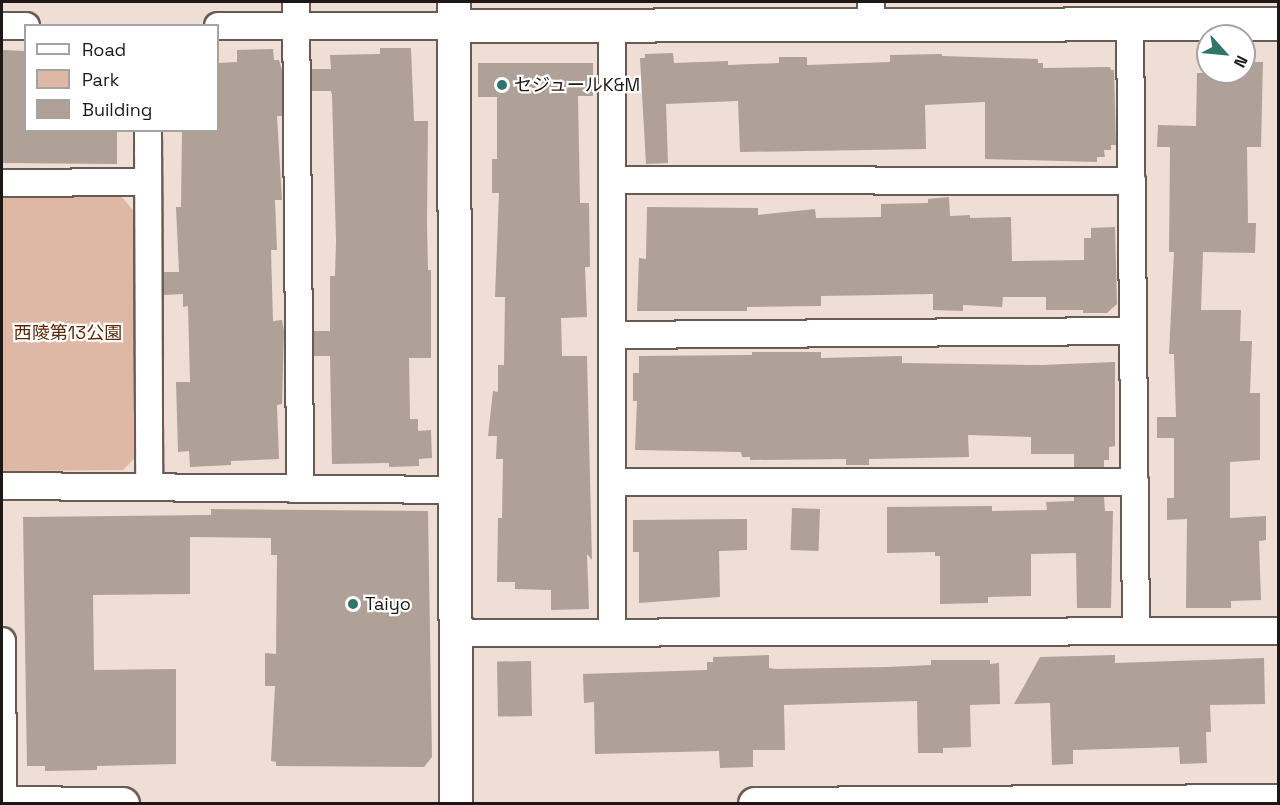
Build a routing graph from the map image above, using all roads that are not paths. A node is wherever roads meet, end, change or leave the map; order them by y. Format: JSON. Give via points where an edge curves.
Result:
{"nodes":[{"id":1,"x":296,"y":14,"type":"edge"},
{"id":2,"x":454,"y":14,"type":"edge"},
{"id":3,"x":871,"y":14,"type":"edge"},
{"id":4,"x":1278,"y":24,"type":"edge"},
{"id":5,"x":2,"y":26,"type":"edge"},
{"id":6,"x":24,"y":26,"type":"edge"},
{"id":7,"x":219,"y":26,"type":"edge"},
{"id":8,"x":612,"y":26,"type":"junction"},
{"id":9,"x":1130,"y":26,"type":"junction"},
{"id":10,"x":148,"y":132,"type":"edge"},
{"id":11,"x":612,"y":180,"type":"junction"},
{"id":12,"x":1132,"y":181,"type":"junction"},
{"id":13,"x":148,"y":182,"type":"junction"},
{"id":14,"x":2,"y":183,"type":"edge"},
{"id":15,"x":1133,"y":332,"type":"junction"},
{"id":16,"x":612,"y":335,"type":"junction"},
{"id":17,"x":612,"y":482,"type":"junction"},
{"id":18,"x":1135,"y":482,"type":"junction"},
{"id":19,"x":2,"y":486,"type":"edge"},
{"id":20,"x":149,"y":487,"type":"junction"},
{"id":21,"x":300,"y":488,"type":"junction"},
{"id":22,"x":455,"y":490,"type":"junction"},
{"id":23,"x":1136,"y":631,"type":"junction"},
{"id":24,"x":1278,"y":632,"type":"edge"},
{"id":25,"x":455,"y":633,"type":"junction"},
{"id":26,"x":612,"y":633,"type":"junction"},
{"id":27,"x":2,"y":641,"type":"edge"},
{"id":28,"x":1278,"y":801,"type":"edge"},
{"id":29,"x":2,"y":803,"type":"edge"},
{"id":30,"x":123,"y":804,"type":"edge"},
{"id":31,"x":456,"y":804,"type":"edge"},
{"id":32,"x":755,"y":804,"type":"edge"}],
"edges":[{"from":1,"to":2,"type":"street"},
{"from":1,"to":7,"type":"street"},
{"from":1,"to":21,"type":"street"},
{"from":2,"to":8,"type":"street"},
{"from":2,"to":22,"type":"street"},
{"from":3,"to":8,"type":"street"},
{"from":3,"to":9,"type":"street"},
{"from":4,"to":9,"type":"street"},
{"from":5,"to":6,"type":"street"},
{"from":8,"to":11,"type":"street"},
{"from":9,"to":12,"type":"street"},
{"from":10,"to":13,"type":"street"},
{"from":11,"to":12,"type":"street"},
{"from":11,"to":16,"type":"street"},
{"from":12,"to":15,"type":"street"},
{"from":13,"to":14,"type":"street"},
{"from":13,"to":20,"type":"street"},
{"from":15,"to":16,"type":"street"},
{"from":15,"to":18,"type":"street"},
{"from":16,"to":17,"type":"street"},
{"from":17,"to":18,"type":"street"},
{"from":17,"to":26,"type":"street"},
{"from":18,"to":23,"type":"street"},
{"from":19,"to":20,"type":"street"},
{"from":20,"to":21,"type":"street"},
{"from":21,"to":22,"type":"street"},
{"from":22,"to":25,"type":"street"},
{"from":23,"to":24,"type":"street"},
{"from":23,"to":26,"type":"street"},
{"from":25,"to":26,"type":"street"},
{"from":25,"to":31,"type":"street"},
{"from":27,"to":29,"type":"street"},
{"from":28,"to":32,"type":"street"},
{"from":29,"to":30,"type":"street"}]}
